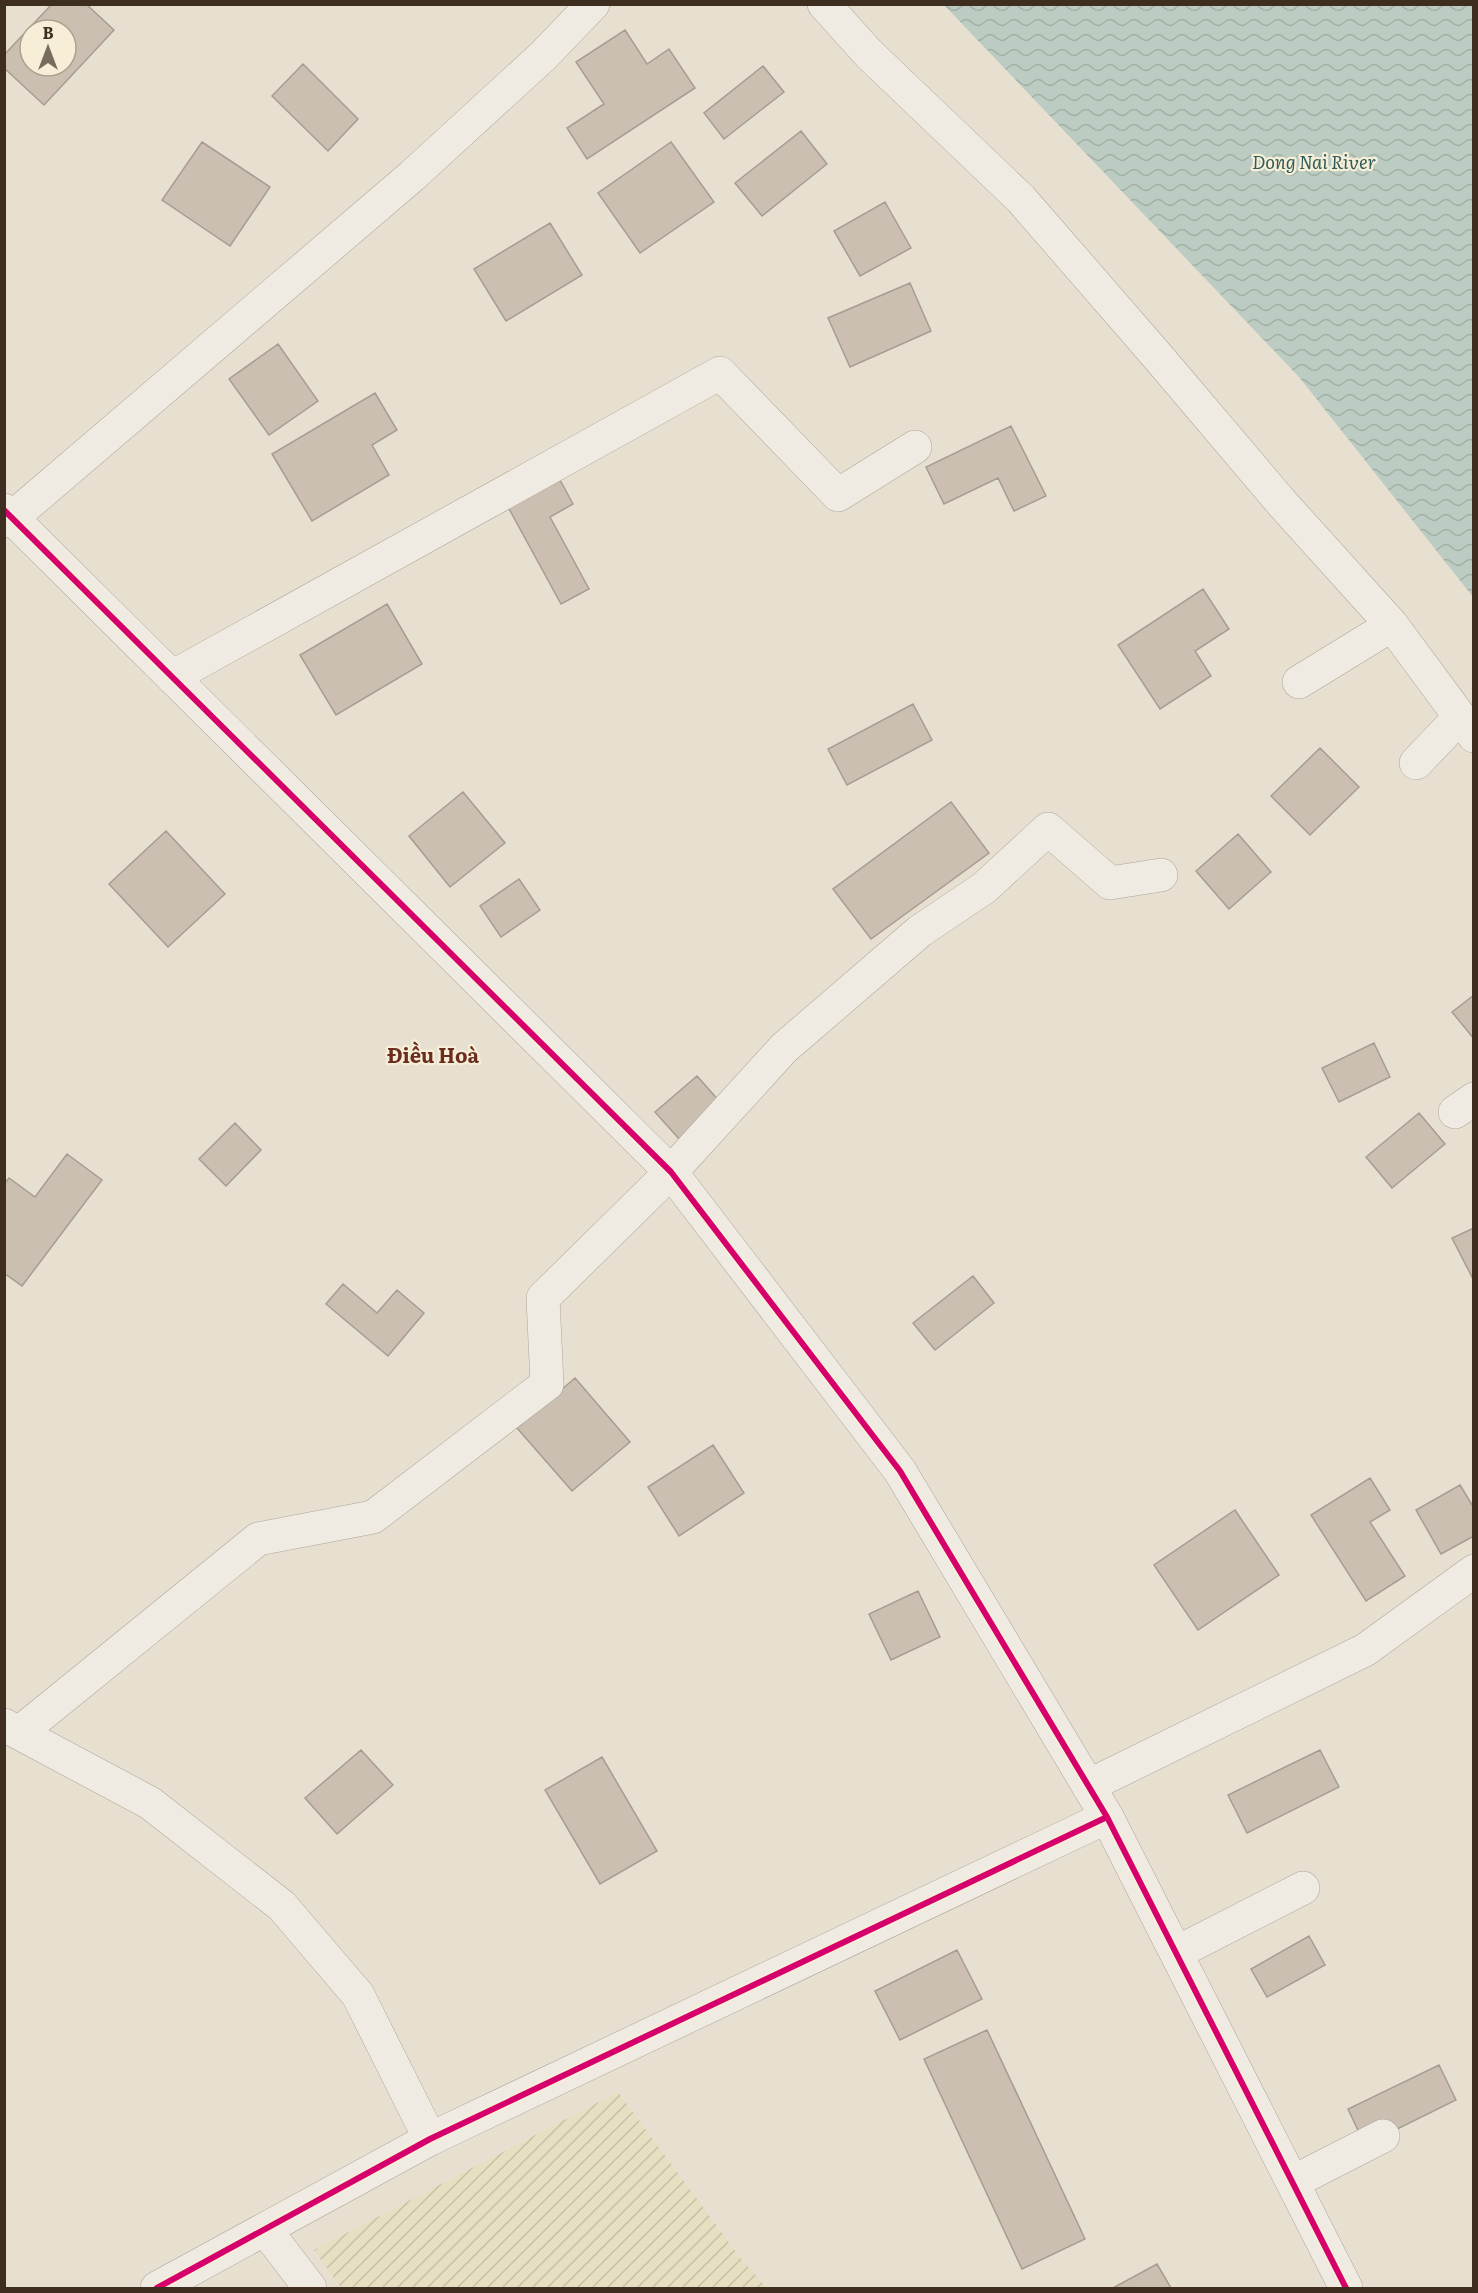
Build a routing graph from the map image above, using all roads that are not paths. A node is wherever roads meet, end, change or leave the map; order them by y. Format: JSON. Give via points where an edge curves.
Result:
{"nodes":[{"id":1,"x":593,"y":4,"type":"edge"},
{"id":2,"x":824,"y":4,"type":"edge"},
{"id":3,"x":915,"y":447,"type":"dead end"},
{"id":4,"x":7,"y":516,"type":"edge"},
{"id":5,"x":1392,"y":625,"type":"junction"},
{"id":6,"x":172,"y":677,"type":"junction"},
{"id":7,"x":1299,"y":682,"type":"dead end"},
{"id":8,"x":1467,"y":726,"type":"edge"},
{"id":9,"x":1416,"y":763,"type":"dead end"},
{"id":10,"x":1161,"y":875,"type":"dead end"},
{"id":11,"x":671,"y":1173,"type":"junction"},
{"id":12,"x":1470,"y":1579,"type":"edge"},
{"id":13,"x":12,"y":1729,"type":"edge"},
{"id":14,"x":1088,"y":1786,"type":"junction"},
{"id":15,"x":1107,"y":1817,"type":"junction"},
{"id":16,"x":1303,"y":1888,"type":"dead end"},
{"id":17,"x":1176,"y":1953,"type":"junction"},
{"id":18,"x":1383,"y":2136,"type":"dead end"},
{"id":19,"x":430,"y":2139,"type":"junction"},
{"id":20,"x":1293,"y":2182,"type":"junction"},
{"id":21,"x":265,"y":2229,"type":"junction"},
{"id":22,"x":157,"y":2289,"type":"edge"},
{"id":23,"x":310,"y":2289,"type":"edge"},
{"id":24,"x":1347,"y":2289,"type":"edge"}],
"edges":[{"from":1,"to":4,"type":"street","via":[[543,56],[412,176]]},
{"from":2,"to":5,"type":"street","via":[[869,54],[1021,199],[1266,485]]},
{"from":3,"to":6,"type":"street","via":[[838,495],[720,373]]},
{"from":4,"to":6,"type":"street"},
{"from":5,"to":7,"type":"street"},
{"from":5,"to":8,"type":"street"},
{"from":6,"to":11,"type":"street"},
{"from":8,"to":9,"type":"street"},
{"from":10,"to":11,"type":"street","via":[[1110,883],[1048,829],[984,888],[920,931],[784,1048]]},
{"from":11,"to":13,"type":"street","via":[[543,1298],[547,1384],[373,1517],[258,1539]]},
{"from":11,"to":14,"type":"street","via":[[900,1471]]},
{"from":12,"to":14,"type":"street","via":[[1365,1650]]},
{"from":13,"to":19,"type":"street","via":[[150,1803],[282,1906],[358,1995]]},
{"from":14,"to":15,"type":"street"},
{"from":15,"to":17,"type":"street"},
{"from":15,"to":19,"type":"street"},
{"from":16,"to":17,"type":"street"},
{"from":17,"to":20,"type":"street"},
{"from":18,"to":20,"type":"street"},
{"from":19,"to":21,"type":"street"},
{"from":20,"to":24,"type":"street"},
{"from":21,"to":22,"type":"street"},
{"from":21,"to":23,"type":"street"}]}
